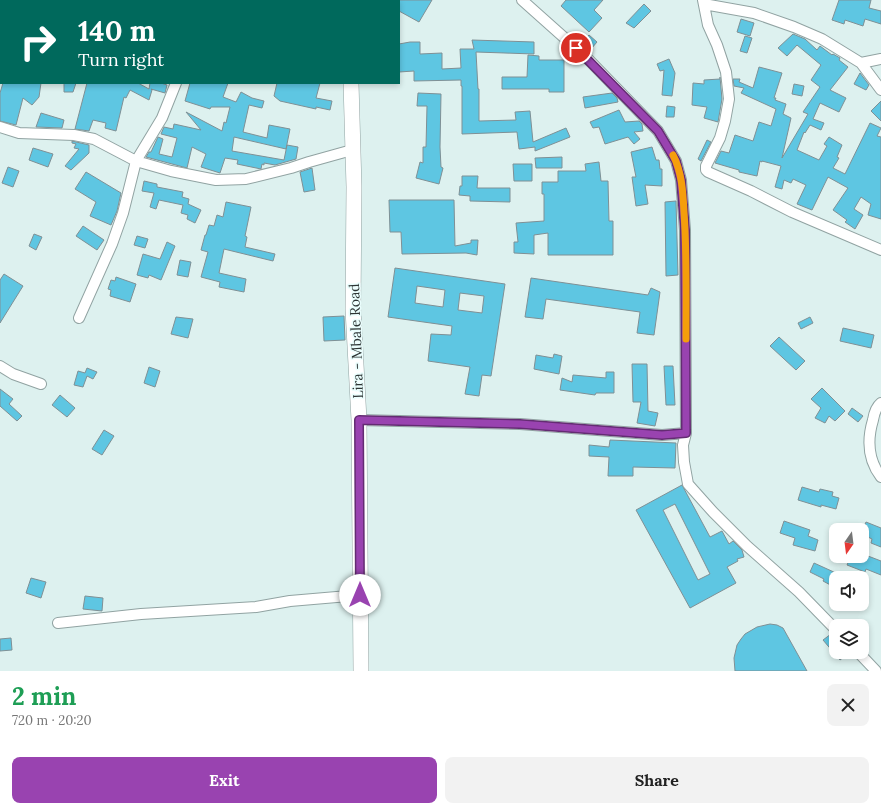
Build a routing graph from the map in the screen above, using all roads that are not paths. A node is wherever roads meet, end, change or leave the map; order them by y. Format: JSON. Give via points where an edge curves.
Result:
{"nodes":[{"id":1,"x":522,"y":0,"type":"edge"},
{"id":2,"x":703,"y":2,"type":"edge"},
{"id":3,"x":881,"y":59,"type":"edge"},
{"id":4,"x":861,"y":63,"type":"junction"},
{"id":5,"x":176,"y":84,"type":"edge"},
{"id":6,"x":351,"y":84,"type":"edge"},
{"id":7,"x":881,"y":90,"type":"edge"},
{"id":8,"x":0,"y":127,"type":"edge"},
{"id":9,"x":352,"y":150,"type":"junction"},
{"id":10,"x":136,"y":161,"type":"junction"},
{"id":11,"x":881,"y":250,"type":"edge"},
{"id":12,"x":79,"y":318,"type":"dead end"},
{"id":13,"x":0,"y":366,"type":"edge"},
{"id":14,"x":41,"y":384,"type":"dead end"},
{"id":15,"x":881,"y":403,"type":"edge"},
{"id":16,"x":359,"y":420,"type":"junction"},
{"id":17,"x":686,"y":433,"type":"junction"},
{"id":18,"x":881,"y":477,"type":"edge"},
{"id":19,"x":360,"y":595,"type":"junction"},
{"id":20,"x":58,"y":623,"type":"dead end"},
{"id":21,"x":829,"y":623,"type":"edge"},
{"id":22,"x":865,"y":659,"type":"edge"},
{"id":23,"x":361,"y":671,"type":"edge"},
{"id":24,"x":876,"y":671,"type":"edge"}],
"edges":[{"from":1,"to":17,"type":"street","via":[[587,58],[658,131],[676,161],[681,180],[685,230]]},
{"from":2,"to":4,"type":"street","via":[[754,13],[794,27],[822,39]]},
{"from":2,"to":11,"type":"street","via":[[708,25],[726,72],[729,99],[720,138],[706,170],[792,212]]},
{"from":3,"to":4,"type":"street"},
{"from":4,"to":7,"type":"street"},
{"from":5,"to":10,"type":"street","via":[[162,118]]},
{"from":6,"to":9,"type":"main road","name":"Lira - Mbale Road"},
{"from":8,"to":10,"type":"street","via":[[19,133],[94,138]]},
{"from":9,"to":10,"type":"street","via":[[291,168],[232,180],[216,180]]},
{"from":9,"to":16,"type":"main road","name":"Lira - Mbale Road","via":[[353,309]]},
{"from":10,"to":12,"type":"street","via":[[112,244]]},
{"from":13,"to":14,"type":"street","via":[[12,374]]},
{"from":15,"to":18,"type":"street","via":[[874,416],[868,444],[873,464]]},
{"from":16,"to":17,"type":"street","via":[[520,424],[662,435]]},
{"from":16,"to":19,"type":"main road","name":"Lira - Mbale Road"},
{"from":17,"to":21,"type":"street","via":[[683,445],[688,484],[747,546]]},
{"from":19,"to":20,"type":"street","via":[[256,607],[141,614]]},
{"from":19,"to":23,"type":"main road","name":"Lira - Mbale Road"},
{"from":22,"to":24,"type":"street"}]}
